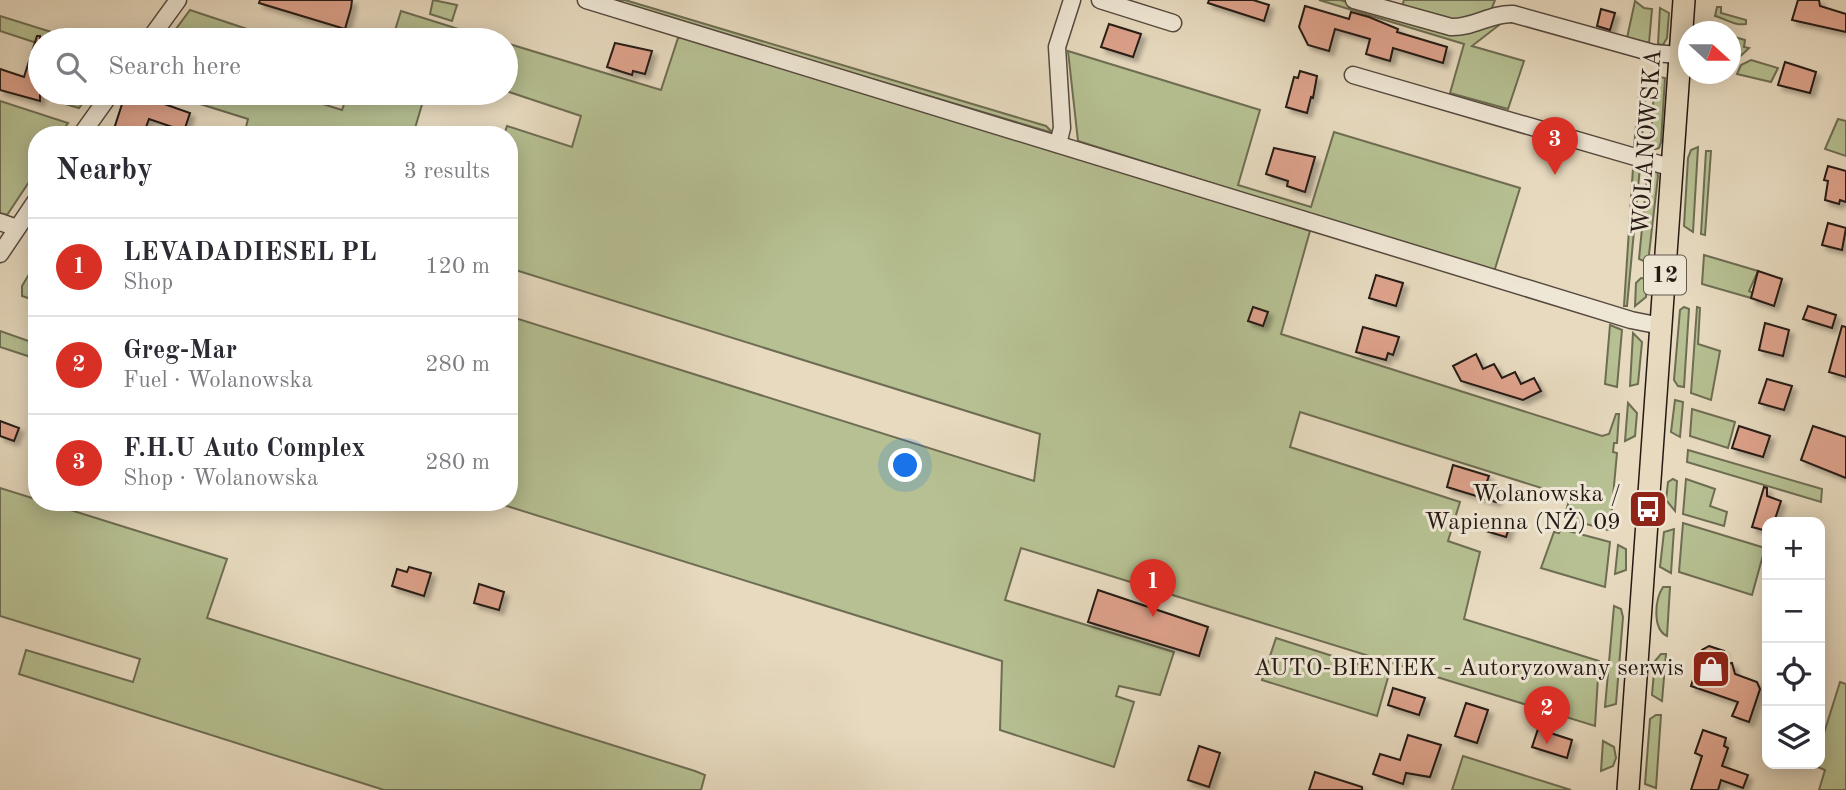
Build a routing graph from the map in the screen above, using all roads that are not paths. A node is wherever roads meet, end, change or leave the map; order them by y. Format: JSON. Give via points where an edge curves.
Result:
{"nodes":[{"id":1,"x":178,"y":0,"type":"edge"},
{"id":2,"x":586,"y":0,"type":"edge"},
{"id":3,"x":1072,"y":0,"type":"edge"},
{"id":4,"x":1100,"y":0,"type":"edge"},
{"id":5,"x":1354,"y":0,"type":"edge"},
{"id":6,"x":1684,"y":0,"type":"edge"},
{"id":7,"x":1682,"y":21,"type":"edge"},
{"id":8,"x":1173,"y":23,"type":"dead end"},
{"id":9,"x":158,"y":28,"type":"edge"},
{"id":10,"x":1678,"y":55,"type":"edge"},
{"id":11,"x":1353,"y":75,"type":"dead end"},
{"id":12,"x":1678,"y":84,"type":"edge"},
{"id":13,"x":102,"y":105,"type":"edge"},
{"id":14,"x":87,"y":126,"type":"edge"},
{"id":15,"x":1058,"y":144,"type":"junction"},
{"id":16,"x":1673,"y":168,"type":"junction"},
{"id":17,"x":28,"y":213,"type":"edge"},
{"id":18,"x":0,"y":222,"type":"edge"},
{"id":19,"x":18,"y":228,"type":"junction"},
{"id":20,"x":0,"y":254,"type":"edge"},
{"id":21,"x":1661,"y":326,"type":"junction"},
{"id":22,"x":1628,"y":790,"type":"edge"}],
"edges":[{"from":1,"to":9,"type":"street"},
{"from":2,"to":15,"type":"street"},
{"from":3,"to":15,"type":"street","via":[[1056,47],[1062,128]]},
{"from":4,"to":8,"type":"street"},
{"from":5,"to":10,"type":"street","via":[[1451,27],[1513,13],[1653,53]]},
{"from":6,"to":7,"type":"main road","name":"WOLANOWSKA","number":"12"},
{"from":11,"to":16,"type":"street"},
{"from":12,"to":16,"type":"main road","name":"WOLANOWSKA","number":"12"},
{"from":13,"to":14,"type":"street"},
{"from":15,"to":21,"type":"street"},
{"from":16,"to":21,"type":"main road","name":"WOLANOWSKA","number":"12"},
{"from":17,"to":19,"type":"street"},
{"from":18,"to":19,"type":"street"},
{"from":19,"to":20,"type":"street"},
{"from":21,"to":22,"type":"main road","name":"WOLANOWSKA","number":"12"}]}
